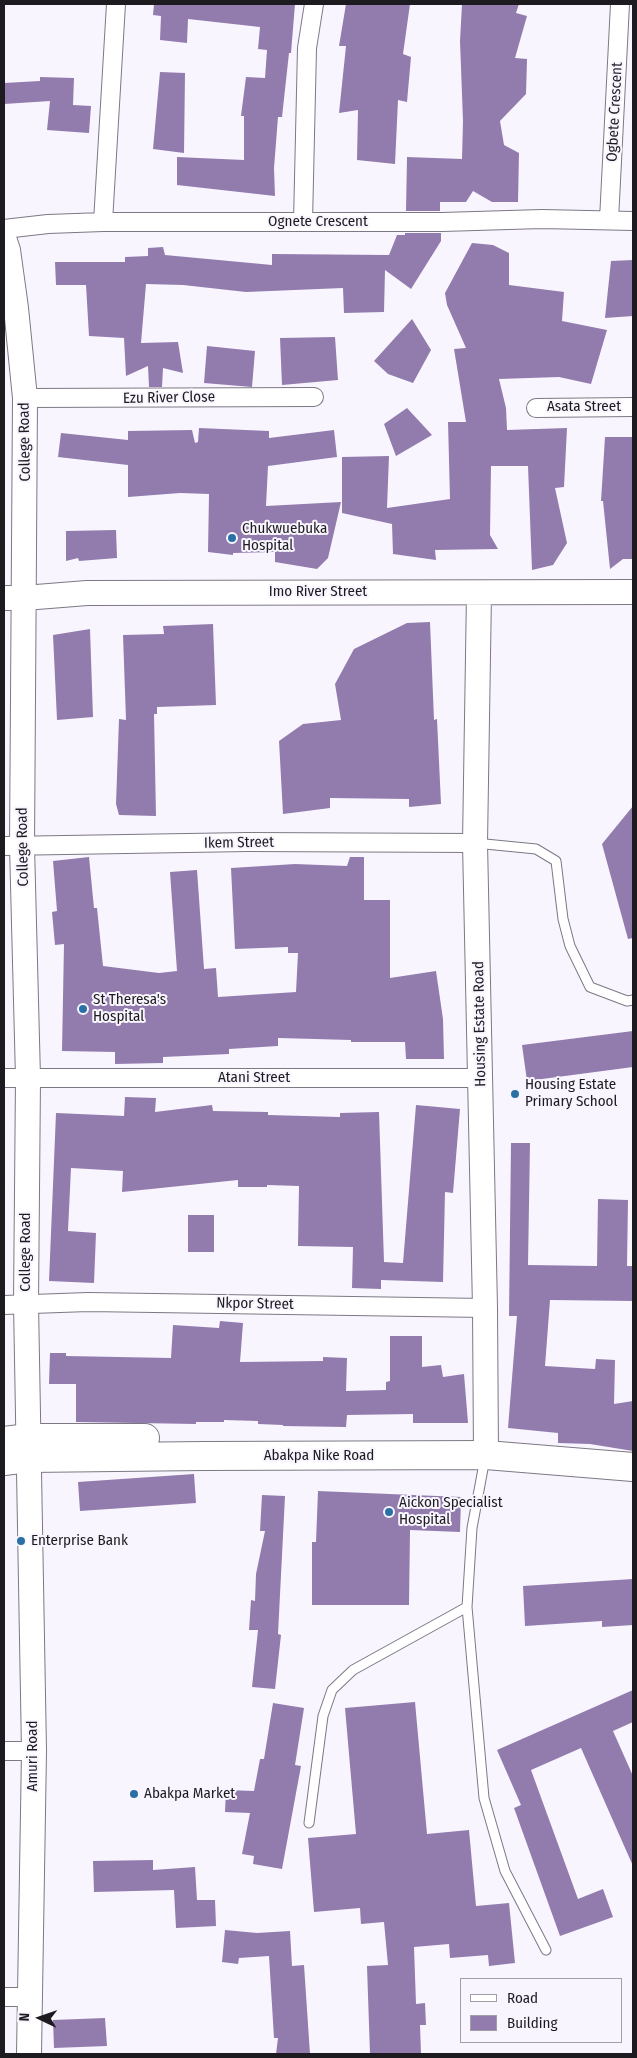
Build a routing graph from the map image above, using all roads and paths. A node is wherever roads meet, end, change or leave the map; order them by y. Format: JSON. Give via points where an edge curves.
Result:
{"nodes":[{"id":1,"x":116,"y":4,"type":"edge"},
{"id":2,"x":314,"y":4,"type":"edge"},
{"id":3,"x":620,"y":4,"type":"edge"},
{"id":4,"x":609,"y":220,"type":"junction"},
{"id":5,"x":633,"y":221,"type":"edge"},
{"id":6,"x":103,"y":222,"type":"junction"},
{"id":7,"x":303,"y":222,"type":"junction"},
{"id":8,"x":4,"y":229,"type":"edge"},
{"id":9,"x":4,"y":238,"type":"edge"},
{"id":10,"x":314,"y":397,"type":"dead end"},
{"id":11,"x":25,"y":398,"type":"junction"},
{"id":12,"x":633,"y":407,"type":"edge"},
{"id":13,"x":536,"y":408,"type":"dead end"},
{"id":14,"x":633,"y":592,"type":"edge"},
{"id":15,"x":479,"y":593,"type":"junction"},
{"id":16,"x":14,"y":598,"type":"edge"},
{"id":17,"x":475,"y":843,"type":"junction"},
{"id":18,"x":13,"y":846,"type":"edge"},
{"id":19,"x":633,"y":1000,"type":"edge"},
{"id":20,"x":4,"y":1078,"type":"edge"},
{"id":21,"x":28,"y":1078,"type":"junction"},
{"id":22,"x":480,"y":1078,"type":"junction"},
{"id":23,"x":15,"y":1304,"type":"edge"},
{"id":24,"x":485,"y":1308,"type":"junction"},
{"id":25,"x":486,"y":1447,"type":"junction"},
{"id":26,"x":16,"y":1449,"type":"edge"},
{"id":27,"x":633,"y":1451,"type":"edge"},
{"id":28,"x":633,"y":1468,"type":"edge"},
{"id":29,"x":467,"y":1607,"type":"junction"},
{"id":30,"x":4,"y":1751,"type":"edge"},
{"id":31,"x":34,"y":1751,"type":"junction"},
{"id":32,"x":309,"y":1823,"type":"dead end"},
{"id":33,"x":546,"y":1950,"type":"dead end"},
{"id":34,"x":31,"y":1996,"type":"junction"},
{"id":35,"x":4,"y":1997,"type":"edge"},
{"id":36,"x":29,"y":2054,"type":"edge"}],
"edges":[{"from":1,"to":6,"type":"street"},
{"from":2,"to":7,"type":"street","via":[[307,48]]},
{"from":3,"to":4,"type":"street","name":"Ogbete Crescent"},
{"from":4,"to":5,"type":"street","name":"Ognete Crescent"},
{"from":4,"to":7,"type":"street","name":"Ognete Crescent"},
{"from":6,"to":7,"type":"street","name":"Ognete Crescent"},
{"from":6,"to":8,"type":"street","name":"Ognete Crescent"},
{"from":9,"to":11,"type":"main road","name":"College Road","via":[[16,308]]},
{"from":10,"to":11,"type":"street","name":"Ezu River Close"},
{"from":11,"to":16,"type":"main road","name":"College Road"},
{"from":12,"to":13,"type":"street","name":"Asata Street"},
{"from":14,"to":15,"type":"main road","name":"Imo River Street"},
{"from":15,"to":16,"type":"main road","name":"Imo River Street","via":[[96,593]]},
{"from":15,"to":17,"type":"main road","name":"Housing Estate Road"},
{"from":16,"to":18,"type":"main road","name":"College Road"},
{"from":17,"to":18,"type":"street","name":"Ikem Street"},
{"from":17,"to":19,"type":"lane","via":[[536,849],[556,860],[563,919],[570,946],[590,987],[627,1001]]},
{"from":17,"to":22,"type":"main road","name":"Housing Estate Road"},
{"from":18,"to":21,"type":"main road","name":"College Road"},
{"from":20,"to":21,"type":"street","name":"Atani Street"},
{"from":21,"to":22,"type":"street","name":"Atani Street"},
{"from":21,"to":23,"type":"main road","name":"College Road"},
{"from":22,"to":24,"type":"main road","name":"Housing Estate Road"},
{"from":23,"to":24,"type":"street","name":"Nkpor Street","via":[[88,1302]]},
{"from":23,"to":26,"type":"main road","name":"College Road"},
{"from":24,"to":25,"type":"main road","name":"Housing Estate Road"},
{"from":25,"to":26,"type":"main road","name":"Abakpa Nike Road"},
{"from":25,"to":27,"type":"main road","name":"Abakpa Nike Road"},
{"from":25,"to":28,"type":"main road","name":"Abakpa Nike Road"},
{"from":25,"to":29,"type":"lane","via":[[472,1528]]},
{"from":26,"to":31,"type":"main road","name":"Amuri Road"},
{"from":29,"to":32,"type":"lane","via":[[353,1670],[332,1690],[323,1716]]},
{"from":29,"to":33,"type":"lane","via":[[484,1798],[506,1871]]},
{"from":30,"to":31,"type":"street"},
{"from":31,"to":34,"type":"main road","name":"Amuri Road"},
{"from":34,"to":35,"type":"street"},
{"from":34,"to":36,"type":"main road","name":"Amuri Road"}]}
